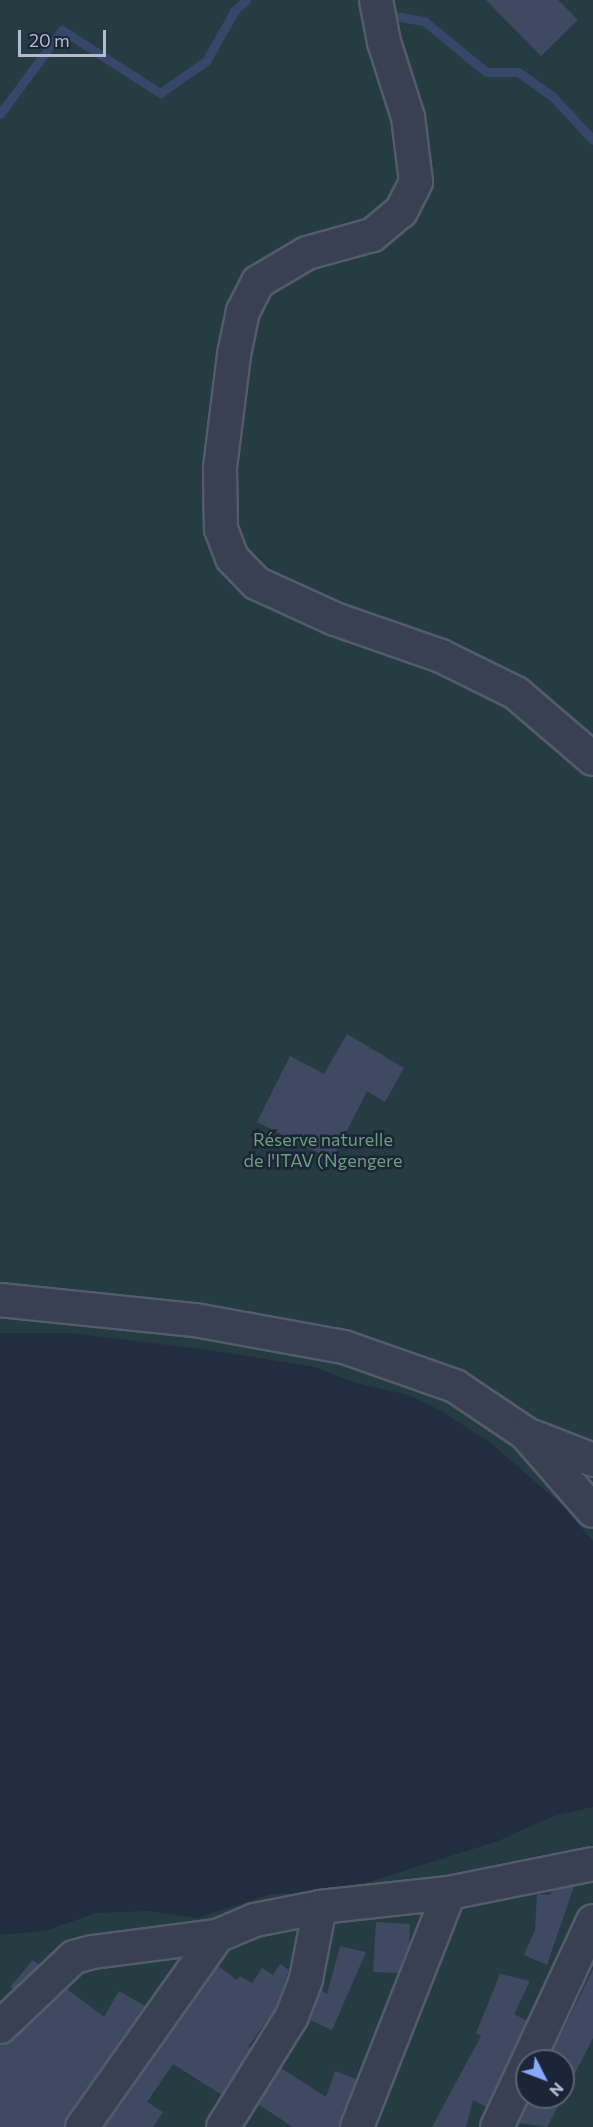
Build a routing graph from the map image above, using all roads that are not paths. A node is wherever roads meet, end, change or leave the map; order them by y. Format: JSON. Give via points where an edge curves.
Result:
{"nodes":[{"id":1,"x":376,"y":0,"type":"edge"},
{"id":2,"x":593,"y":759,"type":"edge"},
{"id":3,"x":0,"y":1300,"type":"edge"},
{"id":4,"x":525,"y":1433,"type":"junction"},
{"id":5,"x":593,"y":1460,"type":"edge"},
{"id":6,"x":593,"y":1511,"type":"edge"},
{"id":7,"x":593,"y":1864,"type":"edge"},
{"id":8,"x":449,"y":1893,"type":"junction"},
{"id":9,"x":320,"y":1907,"type":"junction"},
{"id":10,"x":593,"y":1921,"type":"edge"},
{"id":11,"x":217,"y":1936,"type":"junction"},
{"id":12,"x":0,"y":2027,"type":"edge"},
{"id":13,"x":533,"y":2049,"type":"edge"},
{"id":14,"x":515,"y":2088,"type":"edge"},
{"id":15,"x":82,"y":2127,"type":"edge"},
{"id":16,"x":223,"y":2127,"type":"edge"},
{"id":17,"x":357,"y":2127,"type":"edge"},
{"id":18,"x":497,"y":2127,"type":"edge"}],
"edges":[{"from":1,"to":2,"type":"street","via":[[384,42],[408,117],[416,182],[401,211],[372,235],[307,253],[258,282],[243,311],[234,355],[220,468],[221,529],[232,558],[256,583],[334,619],[441,656],[516,693]]},
{"from":3,"to":4,"type":"street","via":[[195,1320],[344,1347],[456,1386]]},
{"from":4,"to":5,"type":"street"},
{"from":4,"to":6,"type":"street"},
{"from":7,"to":8,"type":"street"},
{"from":8,"to":9,"type":"street"},
{"from":8,"to":17,"type":"street"},
{"from":9,"to":11,"type":"street","via":[[255,1920]]},
{"from":9,"to":16,"type":"street","via":[[306,1979],[292,2016]]},
{"from":10,"to":13,"type":"street"},
{"from":11,"to":12,"type":"street","via":[[74,1957]]},
{"from":11,"to":15,"type":"street"},
{"from":14,"to":18,"type":"street"}]}
